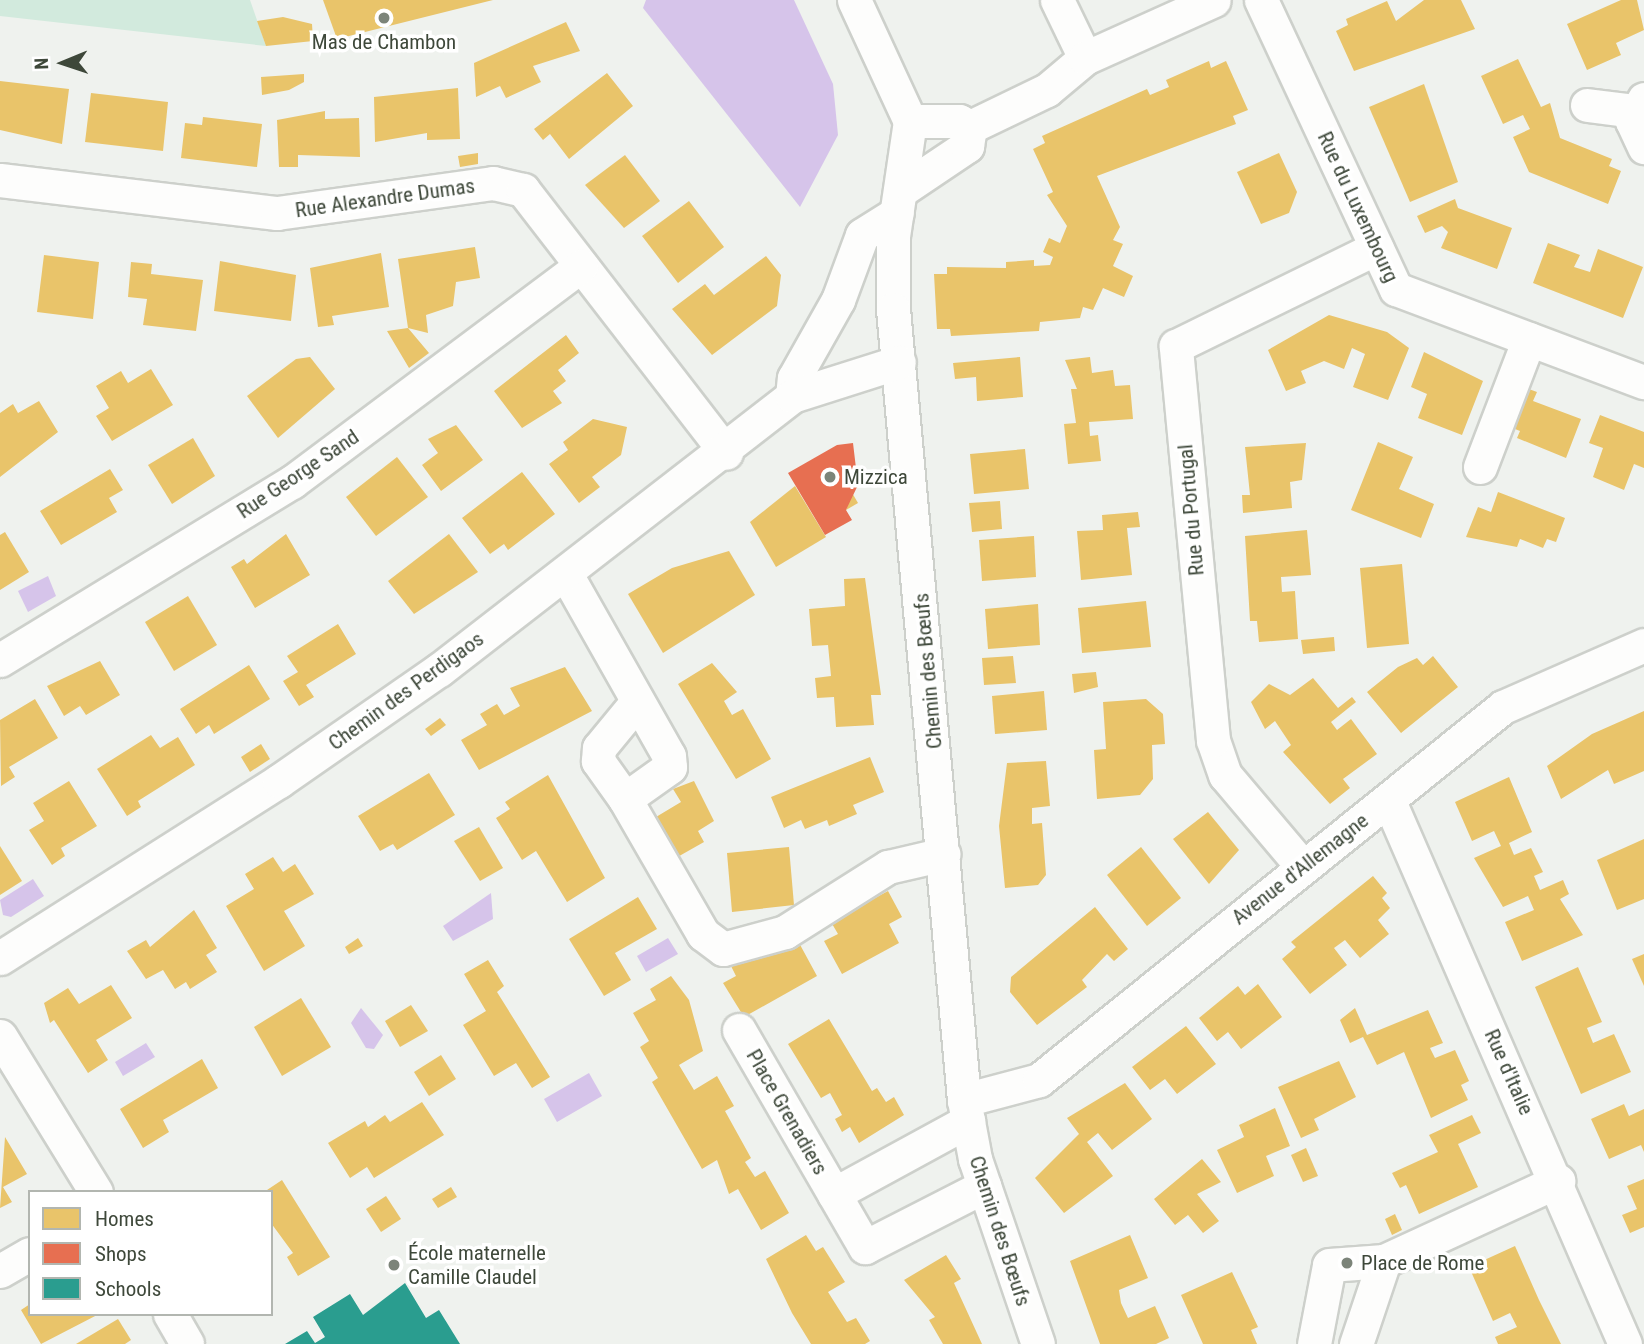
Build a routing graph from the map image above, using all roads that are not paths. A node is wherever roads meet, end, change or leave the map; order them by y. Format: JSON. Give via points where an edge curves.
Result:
{"nodes":[{"id":1,"x":854,"y":0,"type":"edge"},
{"id":2,"x":1057,"y":0,"type":"edge"},
{"id":3,"x":1214,"y":0,"type":"edge"},
{"id":4,"x":1261,"y":0,"type":"edge"},
{"id":5,"x":1084,"y":58,"type":"junction"},
{"id":6,"x":1587,"y":105,"type":"dead end"},
{"id":7,"x":1639,"y":105,"type":"edge"},
{"id":8,"x":910,"y":121,"type":"junction"},
{"id":9,"x":970,"y":127,"type":"junction"},
{"id":10,"x":1644,"y":147,"type":"edge"},
{"id":11,"x":0,"y":180,"type":"edge"},
{"id":12,"x":898,"y":202,"type":"junction"},
{"id":13,"x":1376,"y":248,"type":"junction"},
{"id":14,"x":580,"y":266,"type":"junction"},
{"id":15,"x":838,"y":300,"type":"junction"},
{"id":16,"x":892,"y":309,"type":"junction"},
{"id":17,"x":1529,"y":339,"type":"junction"},
{"id":18,"x":899,"y":362,"type":"junction"},
{"id":19,"x":1644,"y":382,"type":"edge"},
{"id":20,"x":792,"y":396,"type":"junction"},
{"id":21,"x":726,"y":453,"type":"junction"},
{"id":22,"x":1480,"y":467,"type":"dead end"},
{"id":23,"x":566,"y":574,"type":"junction"},
{"id":24,"x":1644,"y":645,"type":"edge"},
{"id":25,"x":0,"y":660,"type":"edge"},
{"id":26,"x":636,"y":704,"type":"junction"},
{"id":27,"x":625,"y":799,"type":"junction"},
{"id":28,"x":1389,"y":801,"type":"junction"},
{"id":29,"x":944,"y":854,"type":"junction"},
{"id":30,"x":1301,"y":866,"type":"junction"},
{"id":31,"x":0,"y":958,"type":"edge"},
{"id":32,"x":739,"y":1030,"type":"dead end"},
{"id":33,"x":0,"y":1036,"type":"edge"},
{"id":34,"x":966,"y":1111,"type":"junction"},
{"id":35,"x":1558,"y":1181,"type":"junction"},
{"id":36,"x":984,"y":1186,"type":"junction"},
{"id":37,"x":95,"y":1190,"type":"edge"},
{"id":38,"x":834,"y":1194,"type":"junction"},
{"id":39,"x":28,"y":1255,"type":"edge"},
{"id":40,"x":1384,"y":1261,"type":"junction"},
{"id":41,"x":0,"y":1271,"type":"edge"},
{"id":42,"x":171,"y":1316,"type":"edge"},
{"id":43,"x":187,"y":1344,"type":"edge"},
{"id":44,"x":1038,"y":1344,"type":"edge"},
{"id":45,"x":1314,"y":1344,"type":"edge"},
{"id":46,"x":1356,"y":1344,"type":"edge"},
{"id":47,"x":1625,"y":1344,"type":"edge"}],
"edges":[{"from":1,"to":8,"type":"street"},
{"from":2,"to":5,"type":"street"},
{"from":3,"to":5,"type":"street"},
{"from":4,"to":13,"type":"street","name":"Rue du Luxembourg"},
{"from":5,"to":9,"type":"street","via":[[1047,90]]},
{"from":6,"to":7,"type":"street"},
{"from":7,"to":10,"type":"street"},
{"from":8,"to":9,"type":"street","via":[[959,121]]},
{"from":8,"to":12,"type":"street","name":"Chemin des Bœufs"},
{"from":9,"to":12,"type":"street","via":[[967,146]]},
{"from":11,"to":14,"type":"street","name":"Rue Alexandre Dumas","via":[[277,214],[493,183],[523,190]]},
{"from":12,"to":15,"type":"street","via":[[862,236]]},
{"from":12,"to":16,"type":"street","name":"Chemin des Bœufs"},
{"from":13,"to":17,"type":"street","name":"Rue du Luxembourg","via":[[1396,289]]},
{"from":13,"to":30,"type":"street","name":"Rue du Portugal","via":[[1176,346],[1213,740],[1225,775]]},
{"from":14,"to":21,"type":"street","name":"Rue Alexandre Dumas"},
{"from":14,"to":25,"type":"street","name":"Rue George Sand","via":[[292,482]]},
{"from":15,"to":16,"type":"street"},
{"from":15,"to":20,"type":"street","via":[[794,378]]},
{"from":16,"to":18,"type":"street","name":"Chemin des Bœufs"},
{"from":17,"to":19,"type":"street","name":"Rue du Luxembourg"},
{"from":17,"to":22,"type":"street"},
{"from":18,"to":20,"type":"street","name":"Chemin des Perdigaos"},
{"from":18,"to":29,"type":"street","name":"Chemin des Bœufs"},
{"from":20,"to":21,"type":"street","name":"Chemin des Perdigaos"},
{"from":21,"to":23,"type":"street","name":"Chemin des Perdigaos"},
{"from":23,"to":26,"type":"street"},
{"from":23,"to":31,"type":"street","name":"Chemin des Perdigaos","via":[[279,781]]},
{"from":24,"to":28,"type":"street","name":"Avenue d'Allemagne","via":[[1503,707]]},
{"from":26,"to":27,"type":"street","via":[[599,748],[598,761]]},
{"from":26,"to":27,"type":"street","via":[[670,768]]},
{"from":27,"to":29,"type":"street","via":[[703,934],[723,949],[785,932],[888,867]]},
{"from":28,"to":30,"type":"street","name":"Avenue d'Allemagne"},
{"from":28,"to":35,"type":"street","name":"Rue d'Italie"},
{"from":29,"to":34,"type":"street","name":"Chemin des Bœufs"},
{"from":30,"to":34,"type":"street","name":"Avenue d'Allemagne","via":[[1039,1080]]},
{"from":32,"to":38,"type":"street","name":"Place Grenadiers"},
{"from":33,"to":37,"type":"street"},
{"from":34,"to":36,"type":"street","name":"Chemin des Bœufs"},
{"from":34,"to":38,"type":"street","name":"Place Grenadiers"},
{"from":35,"to":40,"type":"street"},
{"from":35,"to":47,"type":"street","name":"Rue d'Italie"},
{"from":36,"to":38,"type":"street","name":"Place Grenadiers","via":[[865,1247]]},
{"from":36,"to":44,"type":"street","name":"Chemin des Bœufs"},
{"from":39,"to":41,"type":"street"},
{"from":40,"to":45,"type":"street","via":[[1329,1265]]},
{"from":40,"to":46,"type":"street"},
{"from":42,"to":43,"type":"street"}]}
